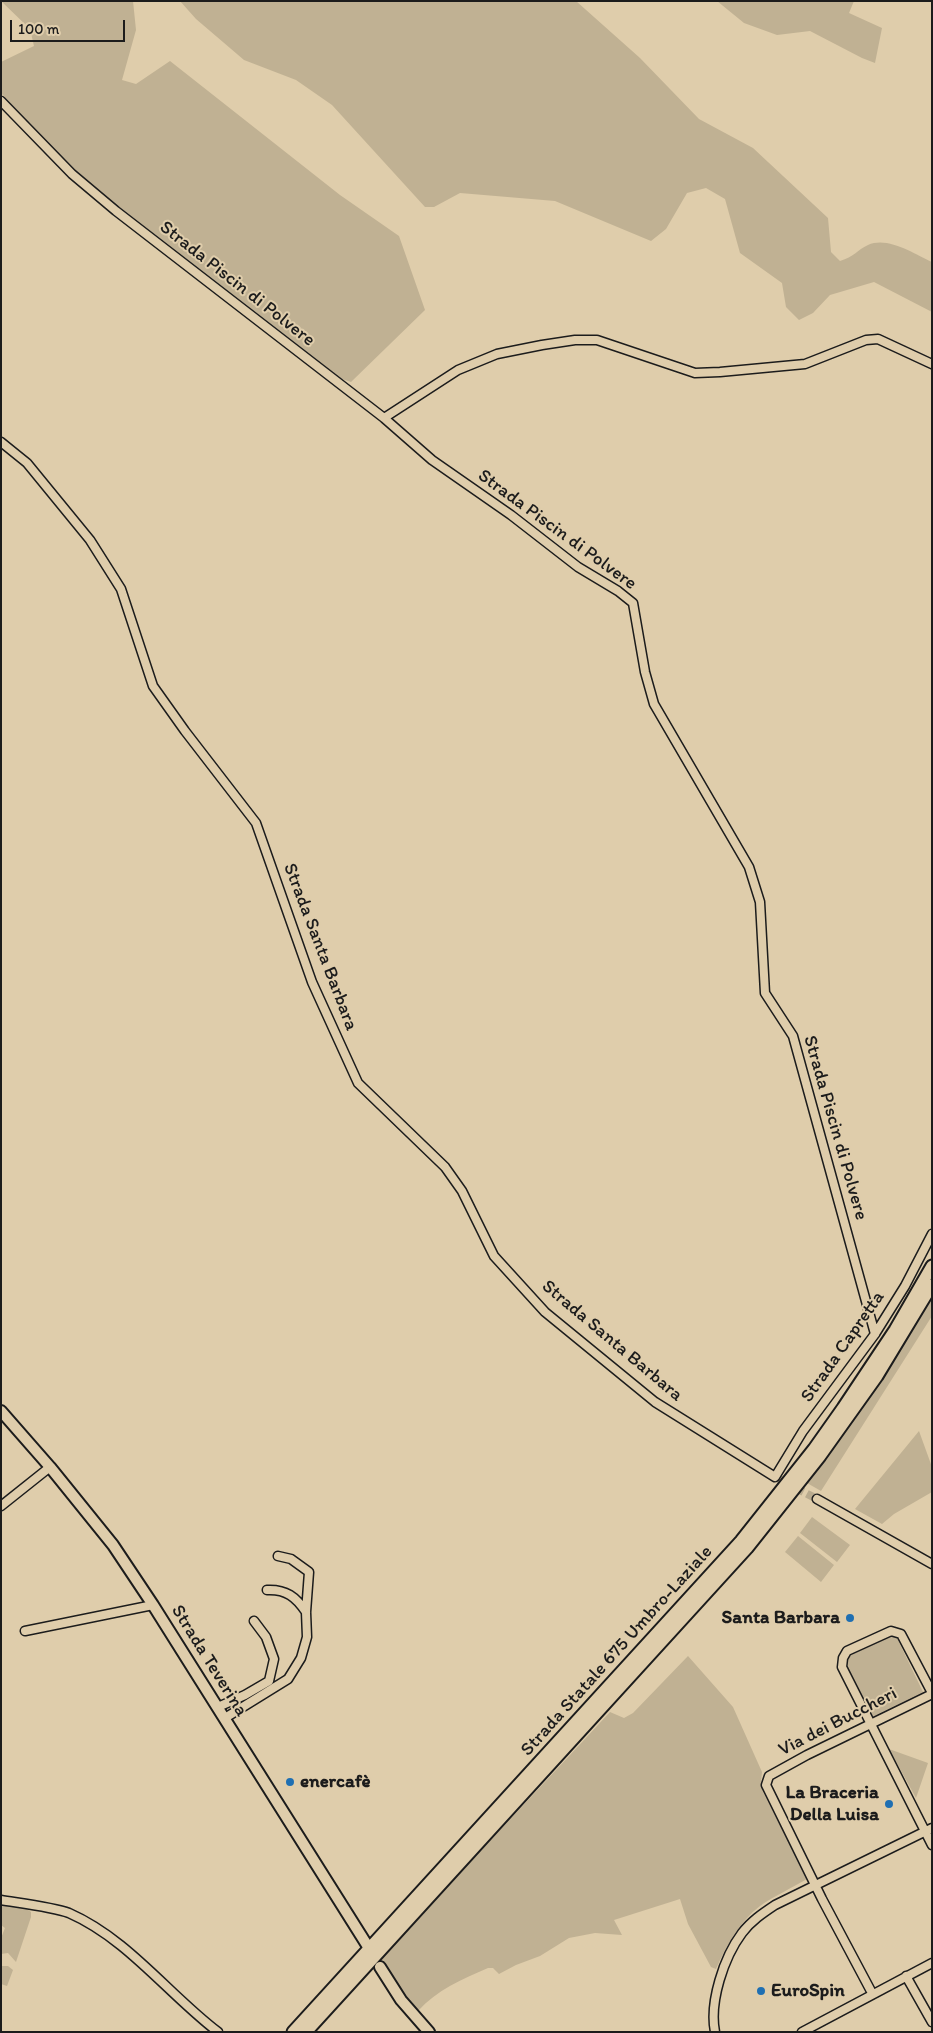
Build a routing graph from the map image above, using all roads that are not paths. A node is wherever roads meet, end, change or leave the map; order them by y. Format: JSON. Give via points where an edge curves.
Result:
{"nodes":[{"id":1,"x":1,"y":101,"type":"edge"},
{"id":2,"x":932,"y":364,"type":"edge"},
{"id":3,"x":384,"y":418,"type":"junction"},
{"id":4,"x":1,"y":442,"type":"edge"},
{"id":5,"x":932,"y":1234,"type":"edge"},
{"id":6,"x":932,"y":1266,"type":"edge"},
{"id":7,"x":932,"y":1285,"type":"edge"},
{"id":8,"x":875,"y":1334,"type":"junction"},
{"id":9,"x":1,"y":1411,"type":"edge"},
{"id":10,"x":50,"y":1467,"type":"junction"},
{"id":11,"x":775,"y":1477,"type":"joint"},
{"id":12,"x":818,"y":1499,"type":"tunnel mouth"},
{"id":13,"x":1,"y":1506,"type":"edge"},
{"id":14,"x":278,"y":1556,"type":"dead end"},
{"id":15,"x":932,"y":1564,"type":"edge"},
{"id":16,"x":267,"y":1590,"type":"dead end"},
{"id":17,"x":153,"y":1605,"type":"junction"},
{"id":18,"x":306,"y":1612,"type":"junction"},
{"id":19,"x":254,"y":1621,"type":"dead end"},
{"id":20,"x":25,"y":1631,"type":"dead end"},
{"id":21,"x":932,"y":1693,"type":"edge"},
{"id":22,"x":218,"y":1707,"type":"junction"},
{"id":23,"x":225,"y":1718,"type":"junction"},
{"id":24,"x":871,"y":1725,"type":"junction"},
{"id":25,"x":928,"y":1829,"type":"edge"},
{"id":26,"x":932,"y":1845,"type":"edge"},
{"id":27,"x":815,"y":1885,"type":"junction"},
{"id":28,"x":1,"y":1900,"type":"edge"},
{"id":29,"x":367,"y":1945,"type":"dead end"},
{"id":30,"x":932,"y":1963,"type":"edge"},
{"id":31,"x":380,"y":1966,"type":"dead end"},
{"id":32,"x":906,"y":1976,"type":"junction"},
{"id":33,"x":872,"y":1994,"type":"junction"},
{"id":34,"x":929,"y":2008,"type":"edge"},
{"id":35,"x":932,"y":2022,"type":"edge"},
{"id":36,"x":218,"y":2032,"type":"edge"},
{"id":37,"x":293,"y":2032,"type":"edge"},
{"id":38,"x":306,"y":2032,"type":"edge"},
{"id":39,"x":429,"y":2032,"type":"edge"},
{"id":40,"x":715,"y":2032,"type":"edge"},
{"id":41,"x":802,"y":2032,"type":"edge"}],
"edges":[{"from":1,"to":3,"type":"street","name":"Strada Piscin di Polvere","via":[[72,174],[116,211]]},
{"from":2,"to":3,"type":"street","via":[[878,339],[866,340],[805,364],[695,373],[597,340],[575,340],[542,344],[458,370]]},
{"from":3,"to":8,"type":"street","name":"Strada Piscin di Polvere","via":[[432,460],[578,567],[633,603],[654,704],[749,867],[760,902],[766,993],[793,1036]]},
{"from":4,"to":11,"type":"street","name":"Strada Santa Barbara","via":[[27,463],[90,540],[121,589],[154,686],[256,823],[312,982],[358,1083],[445,1166],[462,1191],[494,1256],[545,1312],[655,1402]]},
{"from":5,"to":8,"type":"street","name":"Strada Capretta"},
{"from":6,"to":37,"type":"highway","name":"Strada Statale 675 Umbro-Laziale","via":[[895,1330],[843,1408],[741,1542]]},
{"from":7,"to":38,"type":"highway","name":"Strada Statale 675 Umbro-Laziale","via":[[877,1376],[820,1456],[747,1548]]},
{"from":8,"to":11,"type":"street","name":"Strada Capretta","via":[[803,1431]]},
{"from":9,"to":10,"type":"main road","name":"Strada Teverina"},
{"from":10,"to":13,"type":"street"},
{"from":10,"to":17,"type":"main road","name":"Strada Teverina","via":[[113,1545]]},
{"from":12,"to":15,"type":"street"},
{"from":14,"to":18,"type":"street","via":[[291,1559],[309,1572]]},
{"from":16,"to":18,"type":"street","via":[[275,1589],[297,1598]]},
{"from":17,"to":20,"type":"street"},
{"from":17,"to":22,"type":"main road","name":"Strada Teverina"},
{"from":18,"to":23,"type":"street","via":[[302,1658],[288,1679]]},
{"from":19,"to":22,"type":"street","via":[[266,1637],[274,1660],[269,1681]]},
{"from":21,"to":24,"type":"street","name":"Via dei Buccheri"},
{"from":21,"to":24,"type":"street","via":[[897,1632],[891,1631],[846,1651],[842,1667]]},
{"from":22,"to":23,"type":"main road","name":"Strada Teverina"},
{"from":23,"to":29,"type":"main road","name":"Strada Teverina"},
{"from":24,"to":25,"type":"street"},
{"from":24,"to":27,"type":"street","name":"Via dei Buccheri","via":[[769,1776],[766,1785]]},
{"from":25,"to":26,"type":"street"},
{"from":25,"to":27,"type":"street"},
{"from":27,"to":33,"type":"street"},
{"from":27,"to":40,"type":"street","via":[[775,1905],[742,1932],[720,1978],[714,2013]]},
{"from":28,"to":36,"type":"street","via":[[68,1913],[112,1937]]},
{"from":30,"to":32,"type":"street"},
{"from":31,"to":39,"type":"main road","via":[[401,2000]]},
{"from":32,"to":33,"type":"street"},
{"from":32,"to":34,"type":"street"},
{"from":33,"to":41,"type":"street"},
{"from":34,"to":35,"type":"street"}]}
